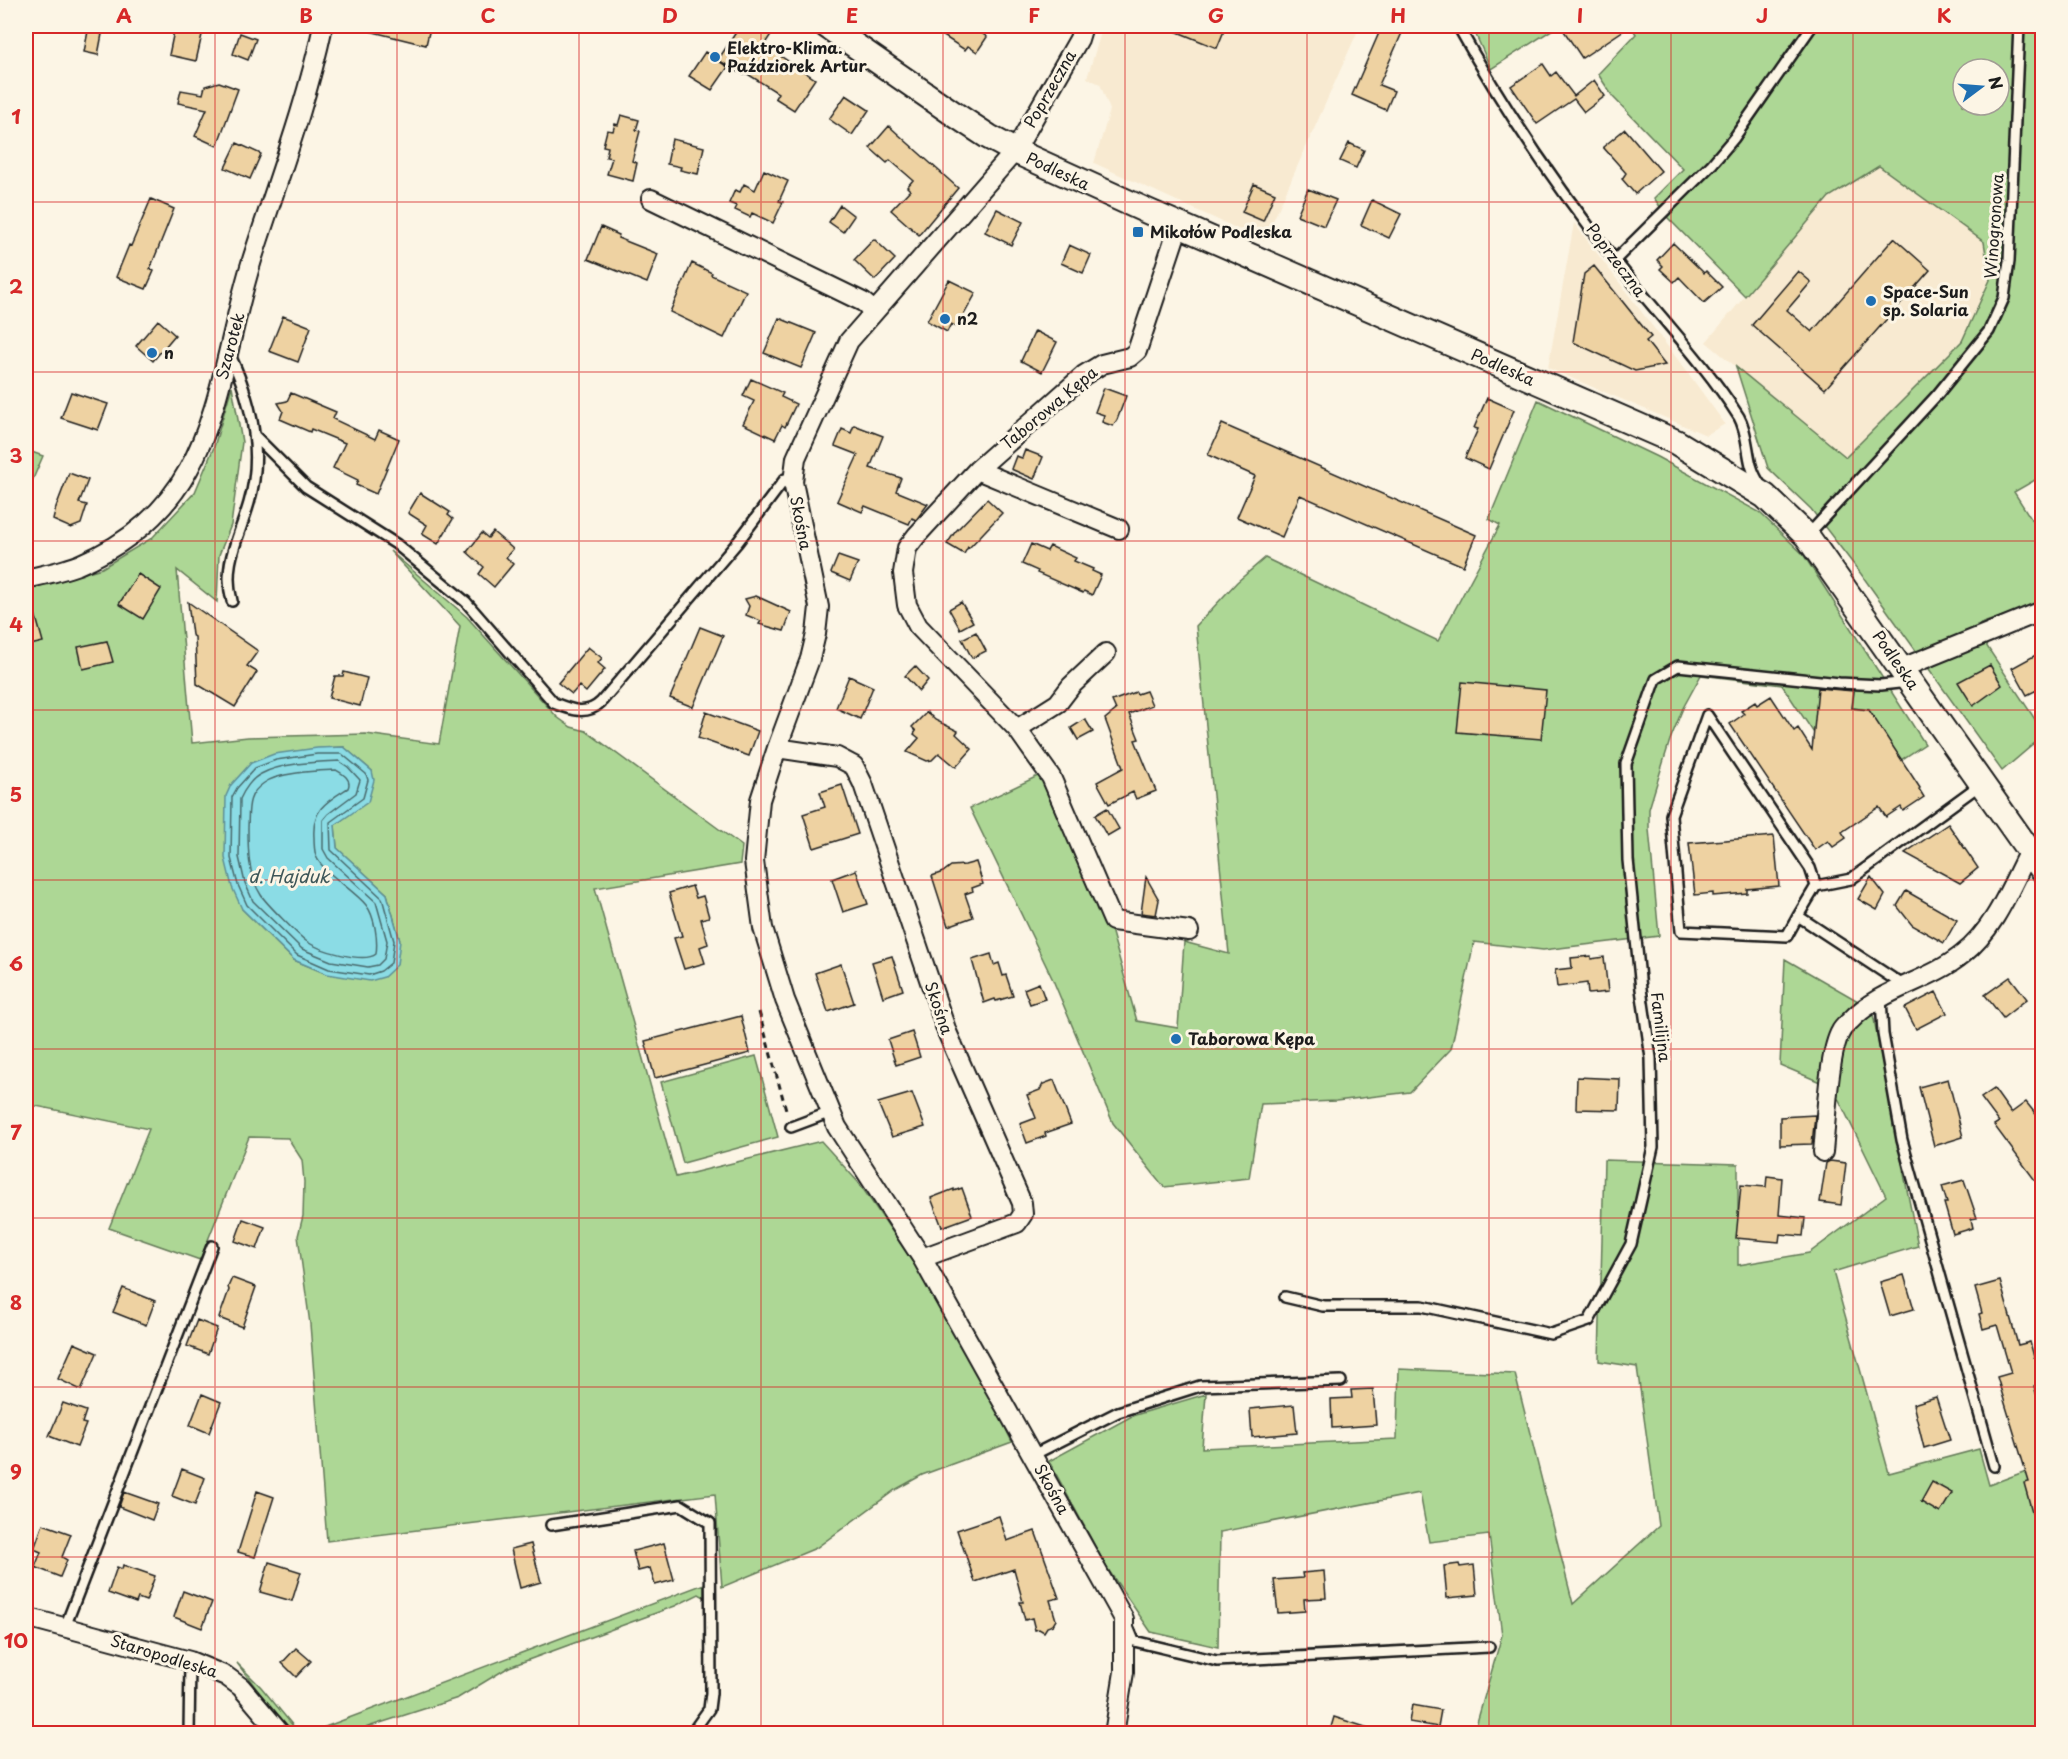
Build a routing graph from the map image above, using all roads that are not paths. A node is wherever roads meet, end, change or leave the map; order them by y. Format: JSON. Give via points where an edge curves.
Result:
{"nodes":[{"id":1,"x":322,"y":26,"type":"edge"},
{"id":2,"x":827,"y":26,"type":"edge"},
{"id":3,"x":1083,"y":26,"type":"edge"},
{"id":4,"x":1458,"y":26,"type":"edge"},
{"id":5,"x":1812,"y":26,"type":"edge"},
{"id":6,"x":2019,"y":26,"type":"edge"},
{"id":7,"x":1015,"y":151,"type":"junction"},
{"id":8,"x":651,"y":199,"type":"dead end"},
{"id":9,"x":1179,"y":225,"type":"junction"},
{"id":10,"x":1615,"y":260,"type":"junction"},
{"id":11,"x":874,"y":311,"type":"junction"},
{"id":12,"x":229,"y":352,"type":"junction"},
{"id":13,"x":254,"y":435,"type":"junction"},
{"id":14,"x":977,"y":470,"type":"junction"},
{"id":15,"x":793,"y":482,"type":"junction"},
{"id":16,"x":1766,"y":495,"type":"junction"},
{"id":17,"x":1119,"y":529,"type":"dead end"},
{"id":18,"x":1807,"y":536,"type":"junction"},
{"id":19,"x":26,"y":579,"type":"edge"},
{"id":20,"x":232,"y":601,"type":"dead end"},
{"id":21,"x":2043,"y":611,"type":"edge"},
{"id":22,"x":1106,"y":653,"type":"dead end"},
{"id":23,"x":1906,"y":675,"type":"junction"},
{"id":24,"x":1017,"y":729,"type":"junction"},
{"id":25,"x":777,"y":748,"type":"junction"},
{"id":26,"x":1982,"y":784,"type":"junction"},
{"id":27,"x":2036,"y":860,"type":"edge"},
{"id":28,"x":1816,"y":886,"type":"junction"},
{"id":29,"x":1798,"y":916,"type":"junction"},
{"id":30,"x":1189,"y":931,"type":"dead end"},
{"id":31,"x":1903,"y":985,"type":"junction"},
{"id":32,"x":1881,"y":997,"type":"junction"},
{"id":33,"x":831,"y":1112,"type":"junction"},
{"id":34,"x":790,"y":1127,"type":"road end"},
{"id":35,"x":1823,"y":1152,"type":"dead end"},
{"id":36,"x":212,"y":1246,"type":"dead end"},
{"id":37,"x":922,"y":1258,"type":"junction"},
{"id":38,"x":1285,"y":1297,"type":"dead end"},
{"id":39,"x":1341,"y":1380,"type":"dead end"},
{"id":40,"x":1033,"y":1455,"type":"junction"},
{"id":41,"x":1994,"y":1466,"type":"dead end"},
{"id":42,"x":551,"y":1525,"type":"dead end"},
{"id":43,"x":26,"y":1617,"type":"edge"},
{"id":44,"x":1124,"y":1618,"type":"junction"},
{"id":45,"x":65,"y":1627,"type":"junction"},
{"id":46,"x":1489,"y":1647,"type":"dead end"},
{"id":47,"x":190,"y":1661,"type":"junction"},
{"id":48,"x":189,"y":1734,"type":"edge"},
{"id":49,"x":280,"y":1734,"type":"edge"},
{"id":50,"x":691,"y":1734,"type":"edge"},
{"id":51,"x":1114,"y":1734,"type":"edge"}],
"edges":[{"from":1,"to":12,"type":"street","name":"Szarotek","via":[[314,64],[251,263]]},
{"from":2,"to":7,"type":"street","name":"Podleska"},
{"from":3,"to":7,"type":"street","name":"Poprzeczna"},
{"from":4,"to":10,"type":"lane","name":"Poprzeczna","via":[[1516,124]]},
{"from":5,"to":10,"type":"lane","via":[[1734,138]]},
{"from":6,"to":18,"type":"lane","name":"Winogronowa","via":[[2004,298],[1989,331],[1937,395]]},
{"from":7,"to":9,"type":"street","name":"Podleska"},
{"from":7,"to":11,"type":"street","name":"Skośna"},
{"from":8,"to":11,"type":"street","via":[[863,302]]},
{"from":9,"to":14,"type":"street","name":"Taborowa Kępa","via":[[1137,351],[1084,375]]},
{"from":9,"to":16,"type":"street","name":"Podleska","via":[[1676,442]]},
{"from":10,"to":16,"type":"lane","name":"Poprzeczna","via":[[1685,343],[1740,419],[1751,467]]},
{"from":11,"to":15,"type":"street","name":"Skośna","via":[[849,341],[796,458]]},
{"from":12,"to":13,"type":"lane","via":[[240,377]]},
{"from":12,"to":19,"type":"street","name":"Szarotek","via":[[198,454],[165,503],[104,552],[76,566]]},
{"from":13,"to":15,"type":"lane","via":[[306,487],[396,544],[466,602],[554,703],[587,711],[601,702],[714,570],[785,479]]},
{"from":13,"to":20,"type":"lane","via":[[256,462],[251,492],[232,550],[228,584]]},
{"from":14,"to":17,"type":"street"},
{"from":14,"to":24,"type":"street","name":"Taborowa Kępa","via":[[908,548],[903,573],[907,605],[918,626]]},
{"from":15,"to":25,"type":"street","name":"Skośna","via":[[819,607],[810,659]]},
{"from":16,"to":18,"type":"street","name":"Podleska"},
{"from":18,"to":23,"type":"street","name":"Podleska"},
{"from":21,"to":23,"type":"street"},
{"from":22,"to":24,"type":"street","via":[[1058,703]]},
{"from":23,"to":26,"type":"street","name":"Podleska"},
{"from":23,"to":38,"type":"lane","name":"Familijna","via":[[1881,685],[1678,666],[1656,678],[1626,764],[1628,860],[1650,1058],[1653,1147],[1631,1244],[1589,1321],[1551,1334],[1422,1306],[1323,1306]]},
{"from":24,"to":30,"type":"street","name":"Taborowa Kępa","via":[[1051,777],[1113,921]]},
{"from":25,"to":33,"type":"street","name":"Skośna","via":[[760,800],[754,861],[763,928],[784,1000]]},
{"from":25,"to":37,"type":"street","name":"Skośna","via":[[837,757],[854,766],[947,1032],[1022,1203],[1023,1214],[1017,1223]]},
{"from":26,"to":27,"type":"street","name":"Podleska"},
{"from":26,"to":28,"type":"lane","via":[[1851,879]]},
{"from":27,"to":31,"type":"street","via":[[1987,929],[1963,954]]},
{"from":28,"to":29,"type":"lane"},
{"from":28,"to":29,"type":"lane","via":[[1810,868],[1707,715],[1671,815],[1681,931],[1786,936]]},
{"from":29,"to":31,"type":"lane"},
{"from":31,"to":32,"type":"street"},
{"from":32,"to":35,"type":"street","via":[[1859,1011],[1840,1031],[1833,1057]]},
{"from":32,"to":41,"type":"lane","via":[[1883,1034],[1902,1140]]},
{"from":33,"to":34,"type":"lane"},
{"from":33,"to":37,"type":"street","name":"Skośna"},
{"from":36,"to":45,"type":"lane"},
{"from":37,"to":40,"type":"street","name":"Skośna"},
{"from":39,"to":40,"type":"lane","via":[[1200,1386],[1118,1412]]},
{"from":40,"to":44,"type":"street","name":"Skośna"},
{"from":42,"to":50,"type":"lane","via":[[681,1505],[710,1523],[711,1693],[709,1710]]},
{"from":43,"to":45,"type":"street","name":"Staropodleska"},
{"from":44,"to":46,"type":"lane","via":[[1134,1641],[1217,1661]]},
{"from":44,"to":51,"type":"street","name":"Skośna","via":[[1124,1672]]},
{"from":45,"to":47,"type":"street","name":"Staropodleska"},
{"from":47,"to":48,"type":"lane"},
{"from":47,"to":49,"type":"street","name":"Staropodleska","via":[[226,1676],[240,1687]]}]}
